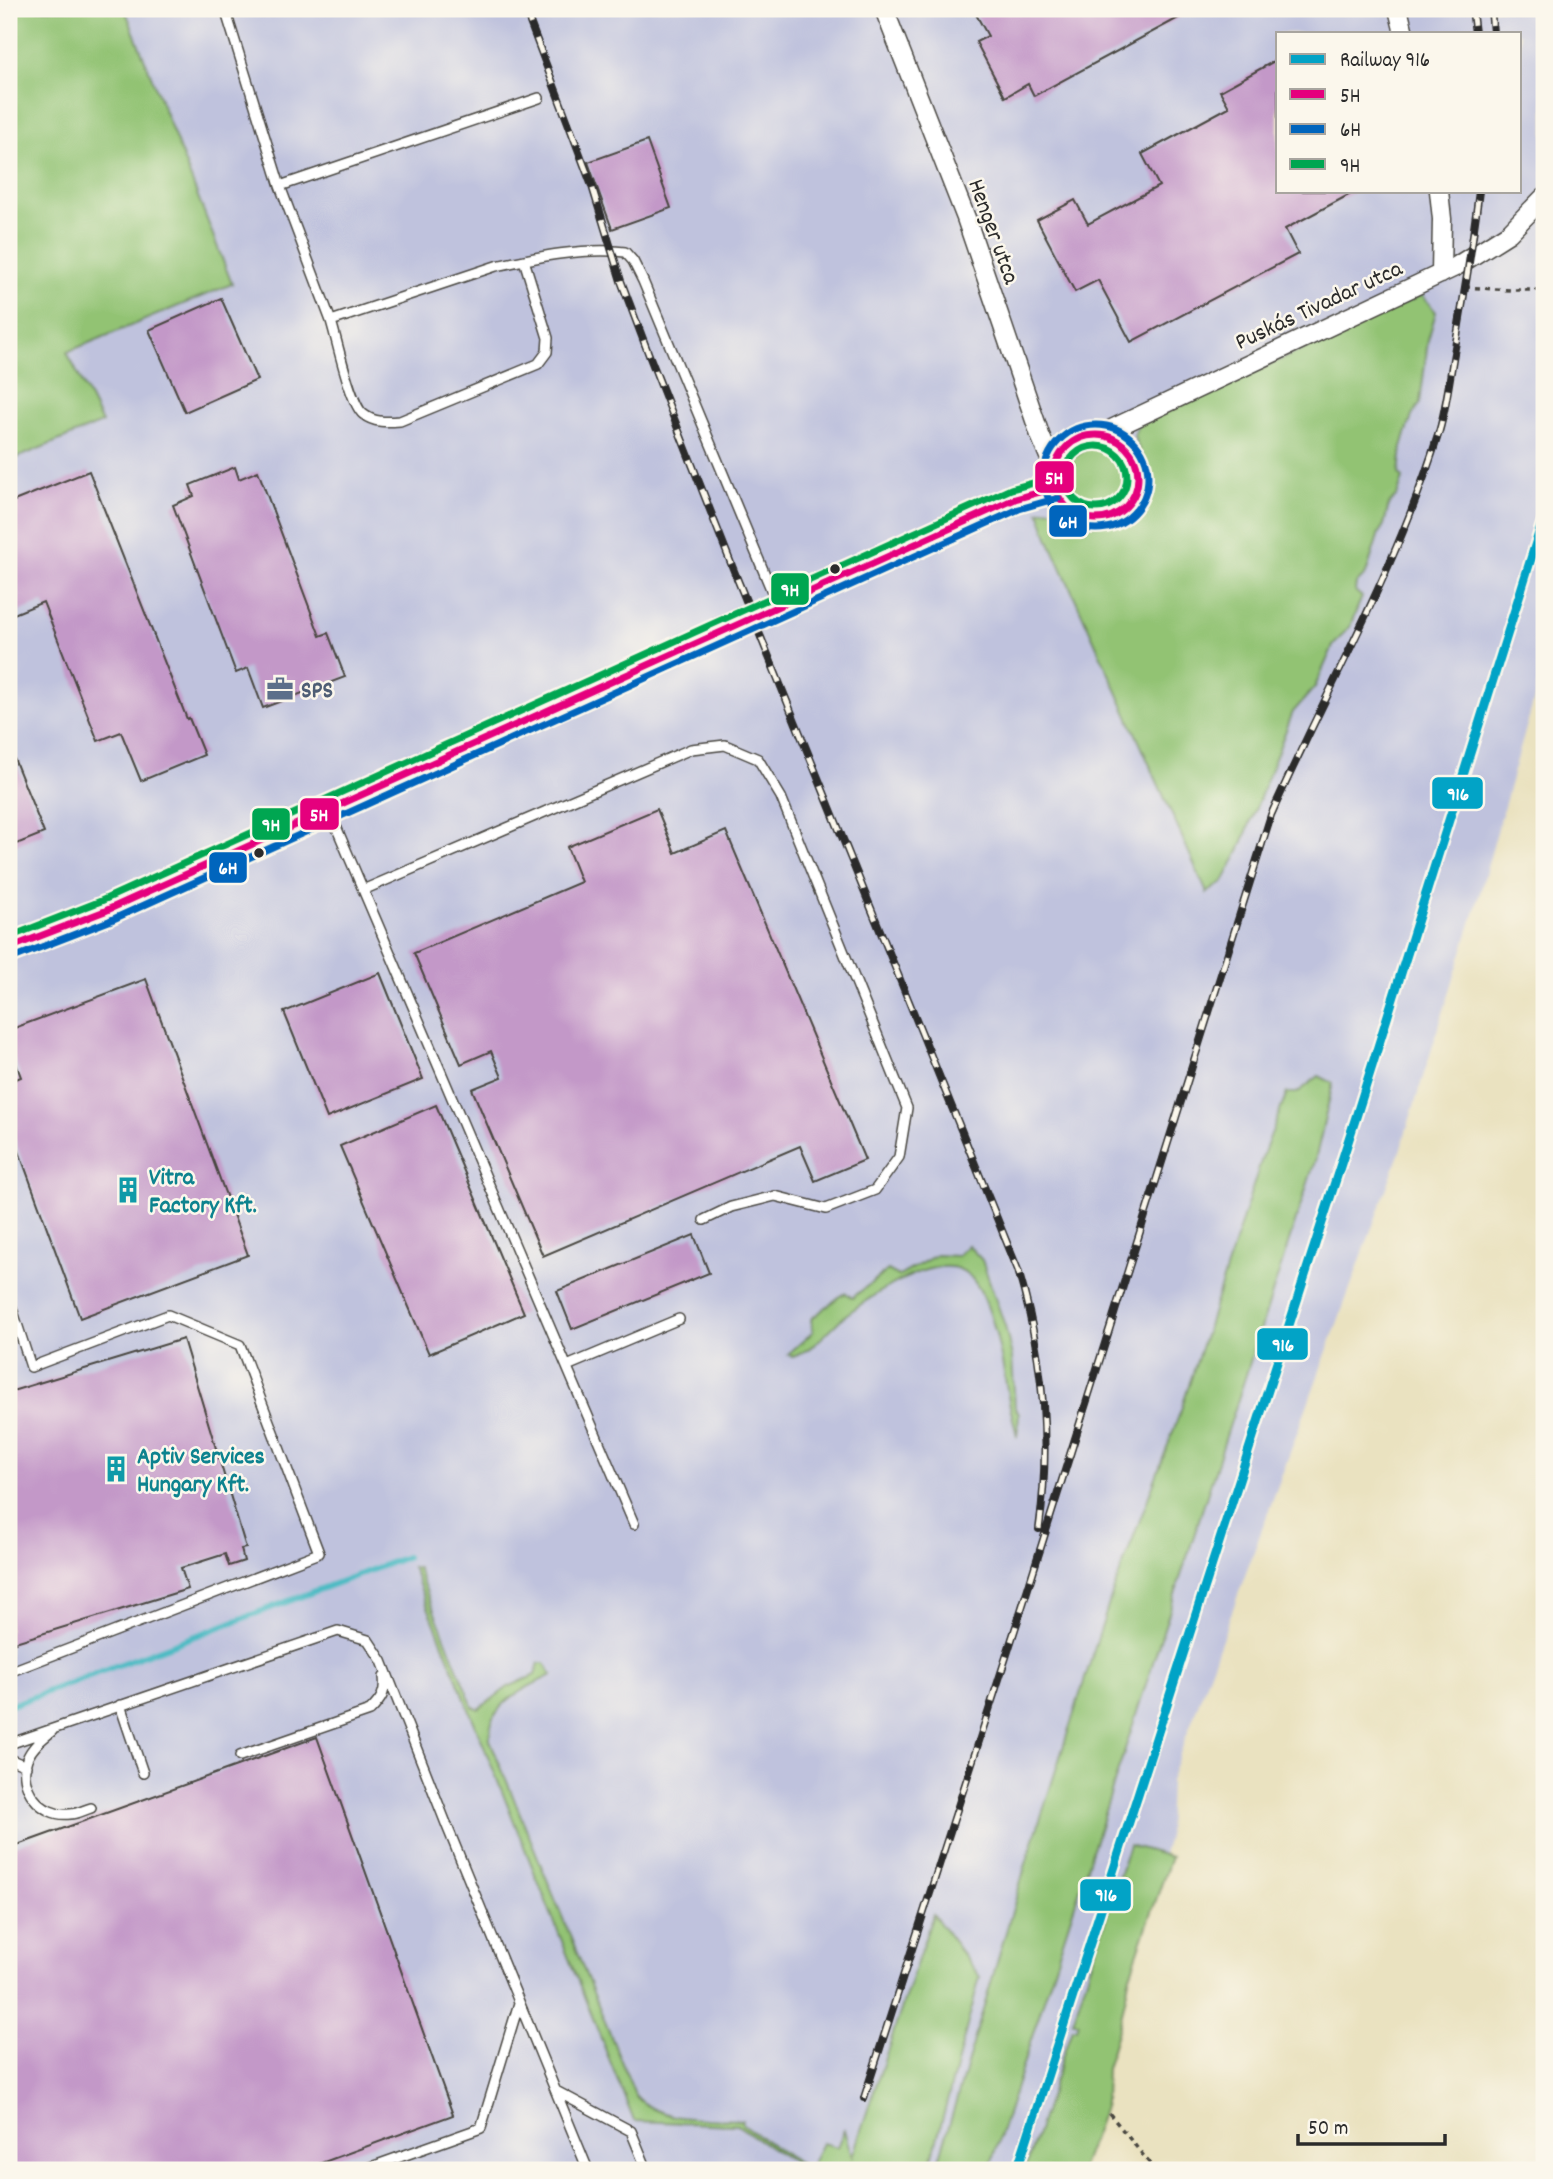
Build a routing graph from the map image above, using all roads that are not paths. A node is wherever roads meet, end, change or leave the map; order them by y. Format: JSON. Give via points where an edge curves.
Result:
{"nodes":[{"id":1,"x":225,"y":9,"type":"edge"},
{"id":2,"x":884,"y":9,"type":"edge"},
{"id":3,"x":1398,"y":9,"type":"edge"},
{"id":4,"x":1405,"y":32,"type":"edge"},
{"id":5,"x":538,"y":98,"type":"dead end"},
{"id":6,"x":280,"y":186,"type":"junction"},
{"id":7,"x":1439,"y":192,"type":"edge"},
{"id":8,"x":1544,"y":197,"type":"edge"},
{"id":9,"x":524,"y":260,"type":"junction"},
{"id":10,"x":1441,"y":274,"type":"junction"},
{"id":11,"x":331,"y":321,"type":"junction"},
{"id":12,"x":1099,"y":435,"type":"junction"},
{"id":13,"x":1055,"y":479,"type":"junction"},
{"id":14,"x":778,"y":606,"type":"junction"},
{"id":15,"x":328,"y":810,"type":"junction"},
{"id":16,"x":363,"y":890,"type":"junction"},
{"id":17,"x":9,"y":948,"type":"edge"},
{"id":18,"x":704,"y":1220,"type":"dead end"},
{"id":19,"x":9,"y":1299,"type":"edge"},
{"id":20,"x":679,"y":1319,"type":"dead end"},
{"id":21,"x":567,"y":1366,"type":"junction"},
{"id":22,"x":634,"y":1524,"type":"dead end"},
{"id":23,"x":382,"y":1661,"type":"junction"},
{"id":24,"x":9,"y":1672,"type":"edge"},
{"id":25,"x":120,"y":1705,"type":"junction"},
{"id":26,"x":56,"y":1727,"type":"junction"},
{"id":27,"x":9,"y":1744,"type":"edge"},
{"id":28,"x":240,"y":1756,"type":"dead end"},
{"id":29,"x":9,"y":1759,"type":"edge"},
{"id":30,"x":26,"y":1766,"type":"junction"},
{"id":31,"x":143,"y":1773,"type":"dead end"},
{"id":32,"x":91,"y":1808,"type":"dead end"},
{"id":33,"x":519,"y":2003,"type":"junction"},
{"id":34,"x":556,"y":2091,"type":"junction"},
{"id":35,"x":363,"y":2170,"type":"edge"},
{"id":36,"x":588,"y":2170,"type":"edge"},
{"id":37,"x":647,"y":2170,"type":"edge"}],
"edges":[{"from":1,"to":6,"type":"lane"},
{"from":2,"to":13,"type":"street","name":"Henger utca","via":[[966,218]]},
{"from":3,"to":4,"type":"street"},
{"from":5,"to":6,"type":"lane"},
{"from":6,"to":11,"type":"lane"},
{"from":7,"to":10,"type":"street"},
{"from":8,"to":10,"type":"street","name":"Puskás Tivadar utca","via":[[1509,233]]},
{"from":9,"to":11,"type":"lane"},
{"from":9,"to":11,"type":"lane","via":[[548,338],[547,352],[538,364],[400,421],[373,420],[362,413]]},
{"from":9,"to":14,"type":"lane","via":[[612,251],[625,252],[634,261]]},
{"from":10,"to":12,"type":"street","name":"Puskás Tivadar utca"},
{"from":12,"to":13,"type":"street","name":"Puskás Tivadar utca","via":[[1068,447],[1060,457]]},
{"from":12,"to":13,"type":"street","via":[[1124,445],[1136,462],[1138,482],[1125,507],[1107,517],[1076,513],[1065,505]]},
{"from":13,"to":14,"type":"street"},
{"from":14,"to":15,"type":"street"},
{"from":15,"to":16,"type":"lane"},
{"from":15,"to":17,"type":"street","via":[[105,911]]},
{"from":16,"to":18,"type":"lane","via":[[691,749],[725,745],[758,759],[781,797],[907,1108],[899,1157],[875,1190],[826,1209],[775,1196],[731,1207]]},
{"from":16,"to":21,"type":"lane"},
{"from":19,"to":24,"type":"lane","via":[[31,1367],[168,1315],[240,1345],[319,1553]]},
{"from":20,"to":21,"type":"lane"},
{"from":21,"to":22,"type":"lane"},
{"from":23,"to":25,"type":"lane","via":[[369,1640],[338,1631]]},
{"from":23,"to":28,"type":"lane","via":[[386,1689],[370,1711]]},
{"from":23,"to":33,"type":"lane"},
{"from":25,"to":26,"type":"lane"},
{"from":25,"to":31,"type":"lane"},
{"from":26,"to":27,"type":"lane"},
{"from":26,"to":30,"type":"lane","via":[[38,1742]]},
{"from":29,"to":30,"type":"lane"},
{"from":30,"to":32,"type":"lane","via":[[29,1791],[40,1806],[68,1815]]},
{"from":33,"to":34,"type":"lane"},
{"from":33,"to":35,"type":"lane","via":[[481,2128]]},
{"from":34,"to":36,"type":"lane"},
{"from":34,"to":37,"type":"lane","via":[[631,2130]]}]}
